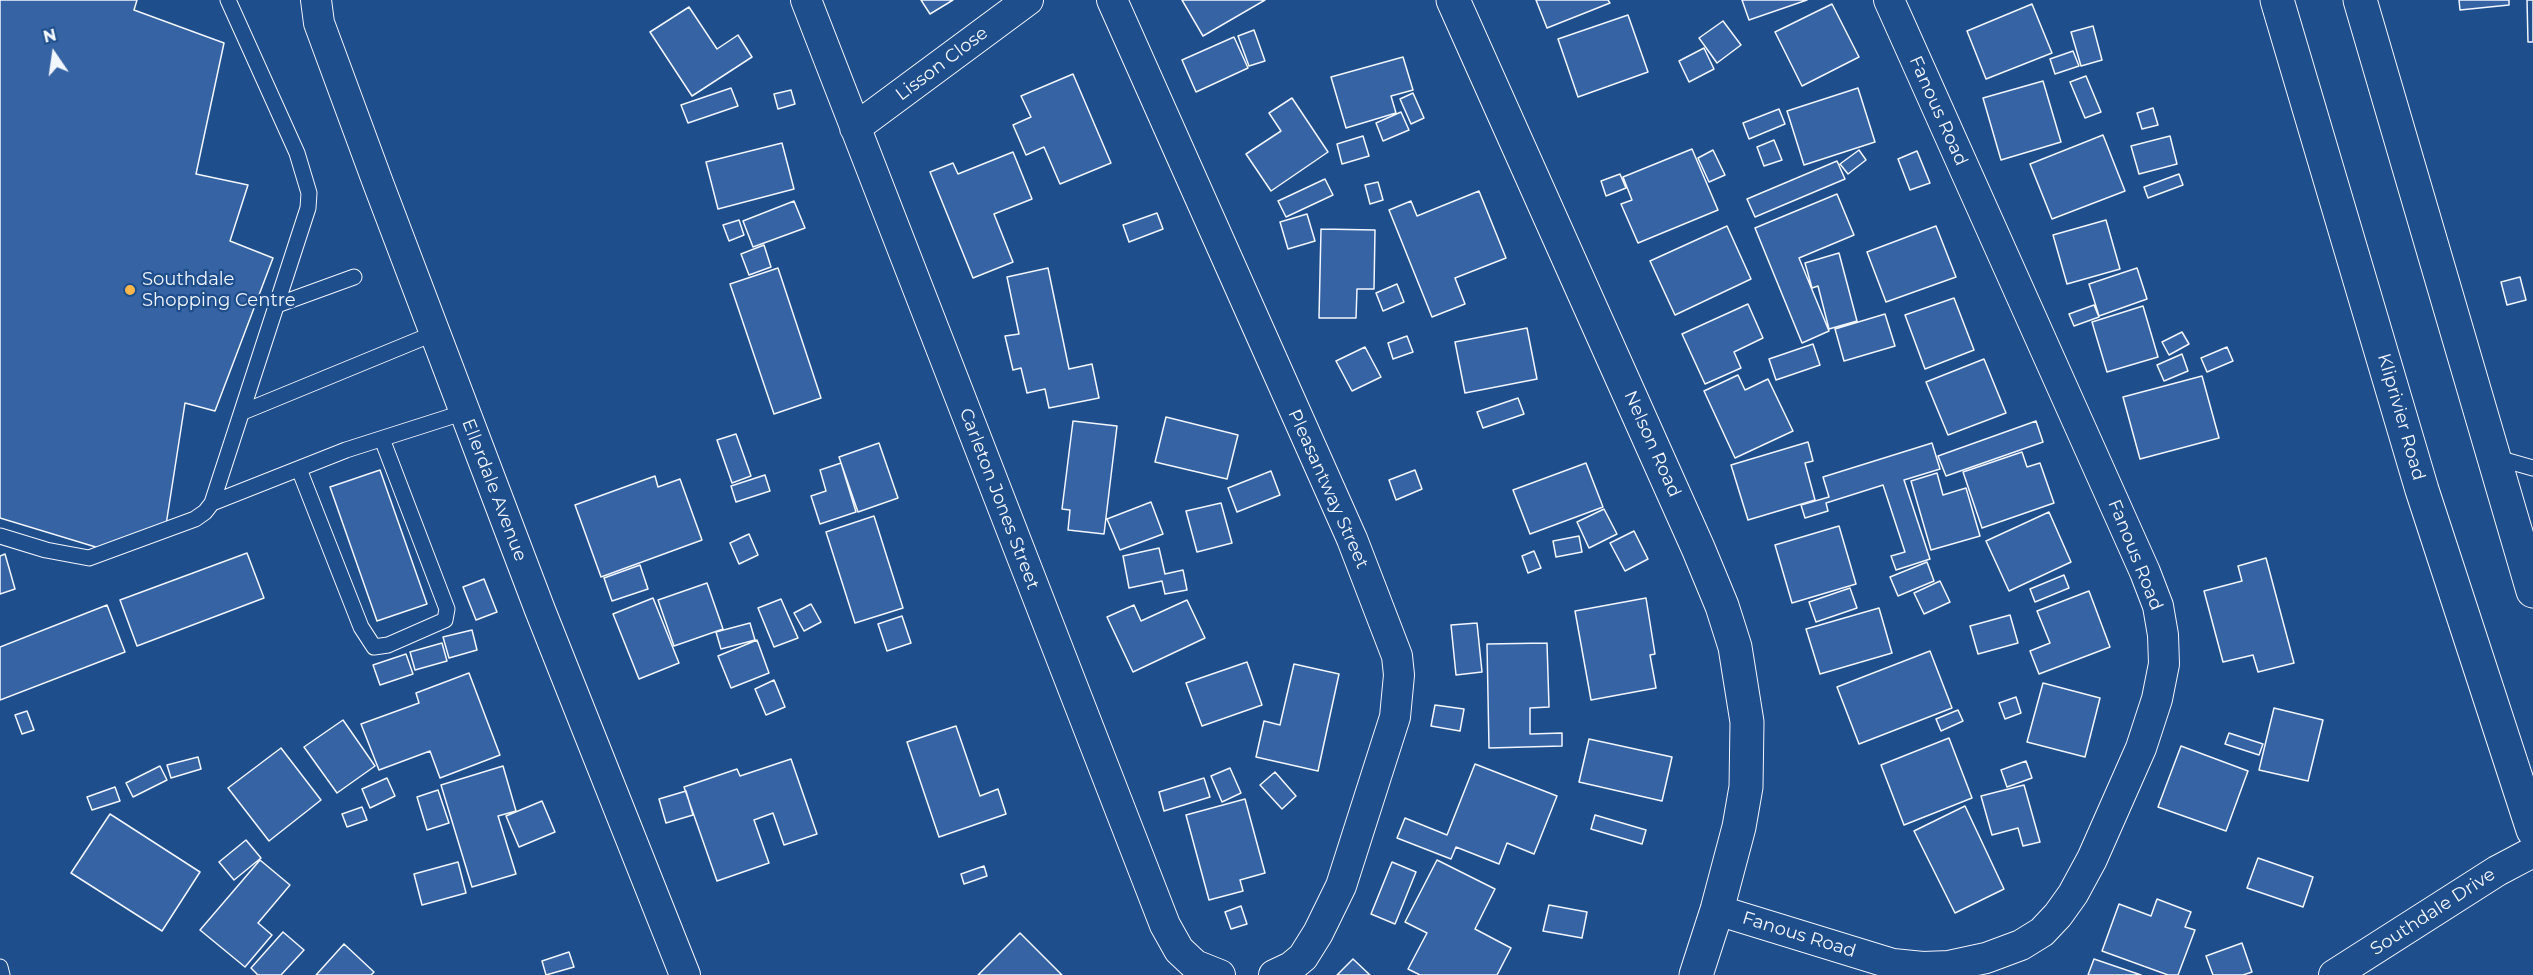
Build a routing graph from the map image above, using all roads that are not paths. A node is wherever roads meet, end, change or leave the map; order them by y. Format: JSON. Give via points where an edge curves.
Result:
{"nodes":[{"id":1,"x":228,"y":0,"type":"edge"},
{"id":2,"x":316,"y":0,"type":"edge"},
{"id":3,"x":806,"y":0,"type":"edge"},
{"id":4,"x":1028,"y":0,"type":"edge"},
{"id":5,"x":1112,"y":0,"type":"edge"},
{"id":6,"x":1453,"y":0,"type":"edge"},
{"id":7,"x":1889,"y":0,"type":"edge"},
{"id":8,"x":2277,"y":0,"type":"edge"},
{"id":9,"x":2360,"y":0,"type":"edge"},
{"id":10,"x":855,"y":128,"type":"junction"},
{"id":11,"x":354,"y":277,"type":"dead end"},
{"id":12,"x":277,"y":305,"type":"junction"},
{"id":13,"x":435,"y":333,"type":"junction"},
{"id":14,"x":243,"y":412,"type":"junction"},
{"id":15,"x":465,"y":412,"type":"junction"},
{"id":16,"x":382,"y":439,"type":"junction"},
{"id":17,"x":2494,"y":457,"type":"junction"},
{"id":18,"x":2533,"y":468,"type":"edge"},
{"id":19,"x":299,"y":469,"type":"junction"},
{"id":20,"x":212,"y":503,"type":"junction"},
{"id":21,"x":0,"y":536,"type":"edge"},
{"id":22,"x":2533,"y":591,"type":"edge"},
{"id":23,"x":2533,"y":830,"type":"edge"},
{"id":24,"x":2533,"y":852,"type":"edge"},
{"id":25,"x":1717,"y":910,"type":"junction"},
{"id":26,"x":0,"y":967,"type":"edge"},
{"id":27,"x":2,"y":975,"type":"edge"},
{"id":28,"x":685,"y":975,"type":"edge"},
{"id":29,"x":1220,"y":975,"type":"edge"},
{"id":30,"x":1274,"y":975,"type":"edge"},
{"id":31,"x":1695,"y":975,"type":"edge"},
{"id":32,"x":2334,"y":975,"type":"edge"}],
"edges":[{"from":1,"to":12,"type":"lane","via":[[297,153],[309,193],[308,208]]},
{"from":2,"to":13,"type":"street","name":"Ellerdale Avenue","via":[[319,23]]},
{"from":3,"to":10,"type":"street","name":"Carleton Jones Street"},
{"from":4,"to":10,"type":"street","name":"Lisson Close"},
{"from":5,"to":30,"type":"street","name":"Pleasantway Street","via":[[1352,539],[1397,656],[1395,717],[1341,886],[1303,957]]},
{"from":6,"to":25,"type":"main road","name":"Nelson Road","via":[[1698,548],[1735,647],[1748,722],[1748,752],[1739,827]]},
{"from":7,"to":25,"type":"street","name":"Fanous Road","via":[[2145,572],[2158,606],[2163,634],[2162,676],[2141,748],[2092,859],[2058,915],[2042,932],[2021,945],[1949,966],[1893,964]]},
{"from":8,"to":23,"type":"main road","name":"Kliprivier Road","via":[[2422,490]]},
{"from":9,"to":17,"type":"main road"},
{"from":10,"to":29,"type":"street","name":"Carleton Jones Street","via":[[1165,925],[1179,950],[1196,965]]},
{"from":11,"to":12,"type":"lane"},
{"from":12,"to":14,"type":"lane"},
{"from":13,"to":14,"type":"lane"},
{"from":13,"to":15,"type":"street","name":"Ellerdale Avenue"},
{"from":14,"to":20,"type":"lane"},
{"from":15,"to":16,"type":"lane"},
{"from":15,"to":28,"type":"street","name":"Ellerdale Avenue"},
{"from":16,"to":19,"type":"lane"},
{"from":16,"to":19,"type":"lane","via":[[447,609],[446,620],[388,645],[375,647],[361,627]]},
{"from":17,"to":18,"type":"lane"},
{"from":17,"to":22,"type":"main road","via":[[2515,513]]},
{"from":19,"to":20,"type":"lane"},
{"from":20,"to":21,"type":"lane","via":[[195,519],[89,558]]},
{"from":24,"to":32,"type":"street","name":"Southdale Drive"},
{"from":25,"to":31,"type":"main road","name":"Nelson Road"},
{"from":26,"to":27,"type":"lane"}]}
